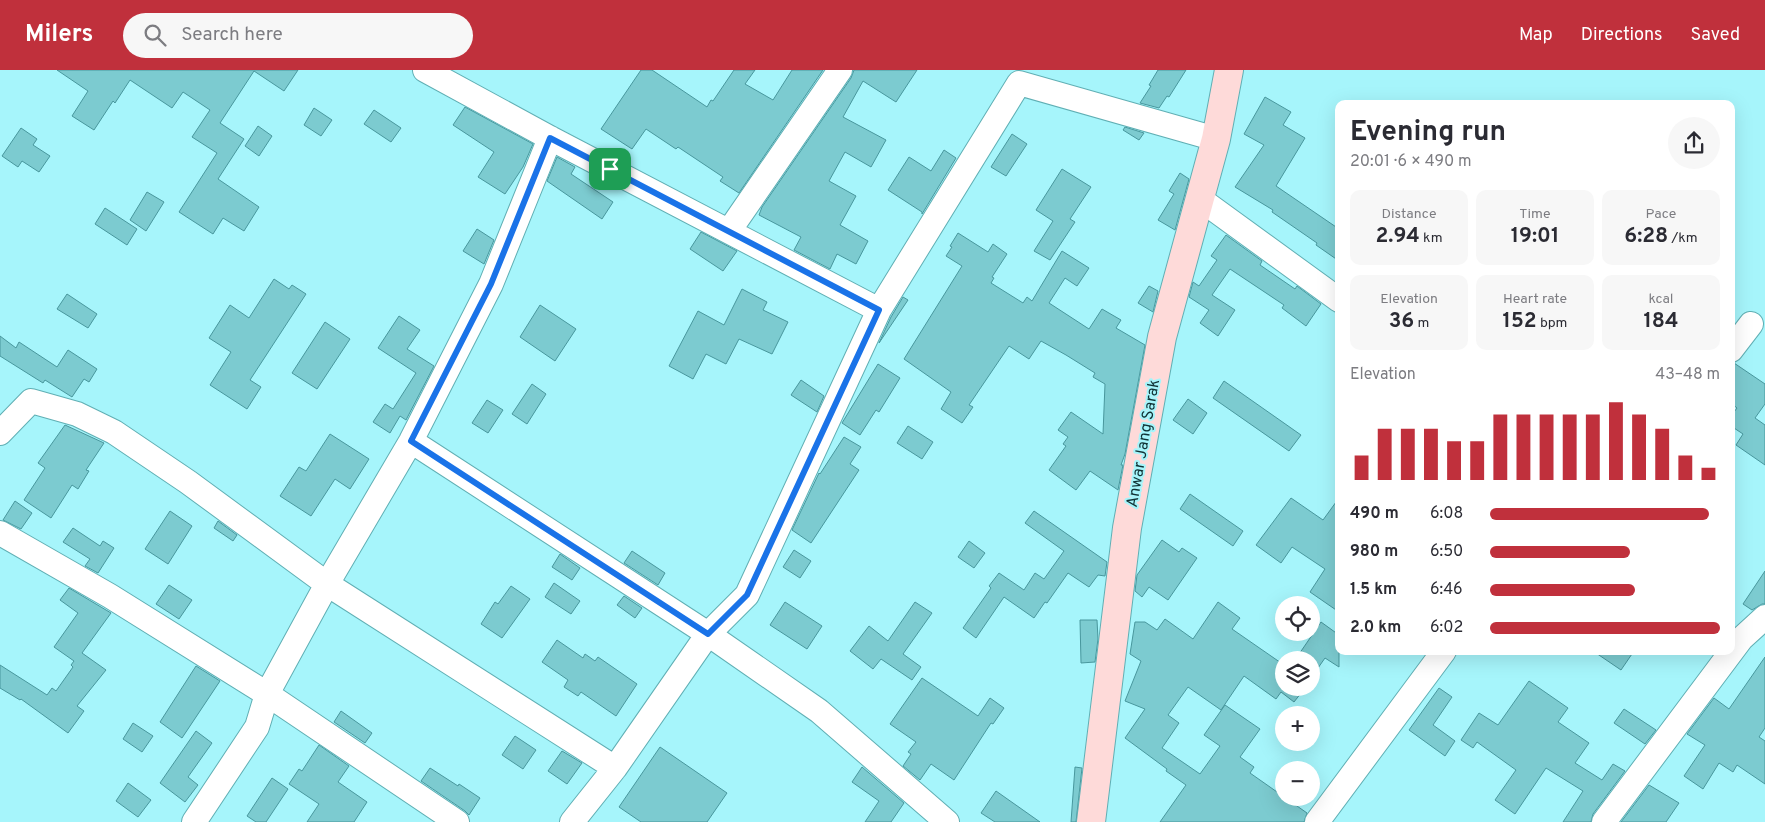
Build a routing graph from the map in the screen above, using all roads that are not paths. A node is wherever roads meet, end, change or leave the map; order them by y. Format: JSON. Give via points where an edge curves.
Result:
{"nodes":[{"id":1,"x":425,"y":70,"type":"edge"},
{"id":2,"x":840,"y":70,"type":"edge"},
{"id":3,"x":1229,"y":70,"type":"edge"},
{"id":4,"x":550,"y":138,"type":"junction"},
{"id":5,"x":1216,"y":139,"type":"junction"},
{"id":6,"x":1200,"y":199,"type":"junction"},
{"id":7,"x":729,"y":230,"type":"junction"},
{"id":8,"x":1335,"y":297,"type":"edge"},
{"id":9,"x":879,"y":310,"type":"junction"},
{"id":10,"x":1751,"y":324,"type":"dead end"},
{"id":11,"x":1735,"y":345,"type":"edge"},
{"id":12,"x":0,"y":432,"type":"edge"},
{"id":13,"x":411,"y":441,"type":"junction"},
{"id":14,"x":0,"y":534,"type":"edge"},
{"id":15,"x":327,"y":584,"type":"junction"},
{"id":16,"x":1765,"y":617,"type":"edge"},
{"id":17,"x":708,"y":634,"type":"junction"},
{"id":18,"x":1735,"y":647,"type":"edge"},
{"id":19,"x":1441,"y":655,"type":"edge"},
{"id":20,"x":1729,"y":655,"type":"edge"},
{"id":21,"x":267,"y":694,"type":"junction"},
{"id":22,"x":615,"y":768,"type":"junction"},
{"id":23,"x":194,"y":822,"type":"edge"},
{"id":24,"x":457,"y":822,"type":"edge"},
{"id":25,"x":572,"y":822,"type":"edge"},
{"id":26,"x":947,"y":822,"type":"edge"},
{"id":27,"x":1091,"y":822,"type":"edge"},
{"id":28,"x":1317,"y":822,"type":"edge"},
{"id":29,"x":1604,"y":822,"type":"edge"}],
"edges":[{"from":1,"to":4,"type":"street"},
{"from":2,"to":7,"type":"street"},
{"from":3,"to":5,"type":"main road","name":"Anwar Jang Sarak"},
{"from":4,"to":7,"type":"street"},
{"from":4,"to":13,"type":"street","via":[[491,284]]},
{"from":5,"to":6,"type":"main road","name":"Anwar Jang Sarak"},
{"from":5,"to":9,"type":"street","via":[[1019,83]]},
{"from":6,"to":8,"type":"street"},
{"from":6,"to":27,"type":"main road","name":"Anwar Jang Sarak","via":[[1162,338],[1127,528]]},
{"from":7,"to":9,"type":"street"},
{"from":9,"to":17,"type":"street","via":[[747,595]]},
{"from":10,"to":11,"type":"street"},
{"from":12,"to":15,"type":"street","via":[[31,401],[77,414],[114,432],[188,482]]},
{"from":13,"to":15,"type":"street"},
{"from":13,"to":17,"type":"street"},
{"from":14,"to":21,"type":"street","via":[[110,596]]},
{"from":15,"to":21,"type":"street"},
{"from":15,"to":22,"type":"street"},
{"from":16,"to":18,"type":"street"},
{"from":17,"to":22,"type":"street"},
{"from":17,"to":26,"type":"street","via":[[819,711]]},
{"from":19,"to":28,"type":"street"},
{"from":20,"to":29,"type":"street"},
{"from":21,"to":23,"type":"street","via":[[257,727]]},
{"from":21,"to":24,"type":"street"},
{"from":22,"to":25,"type":"street"}]}
